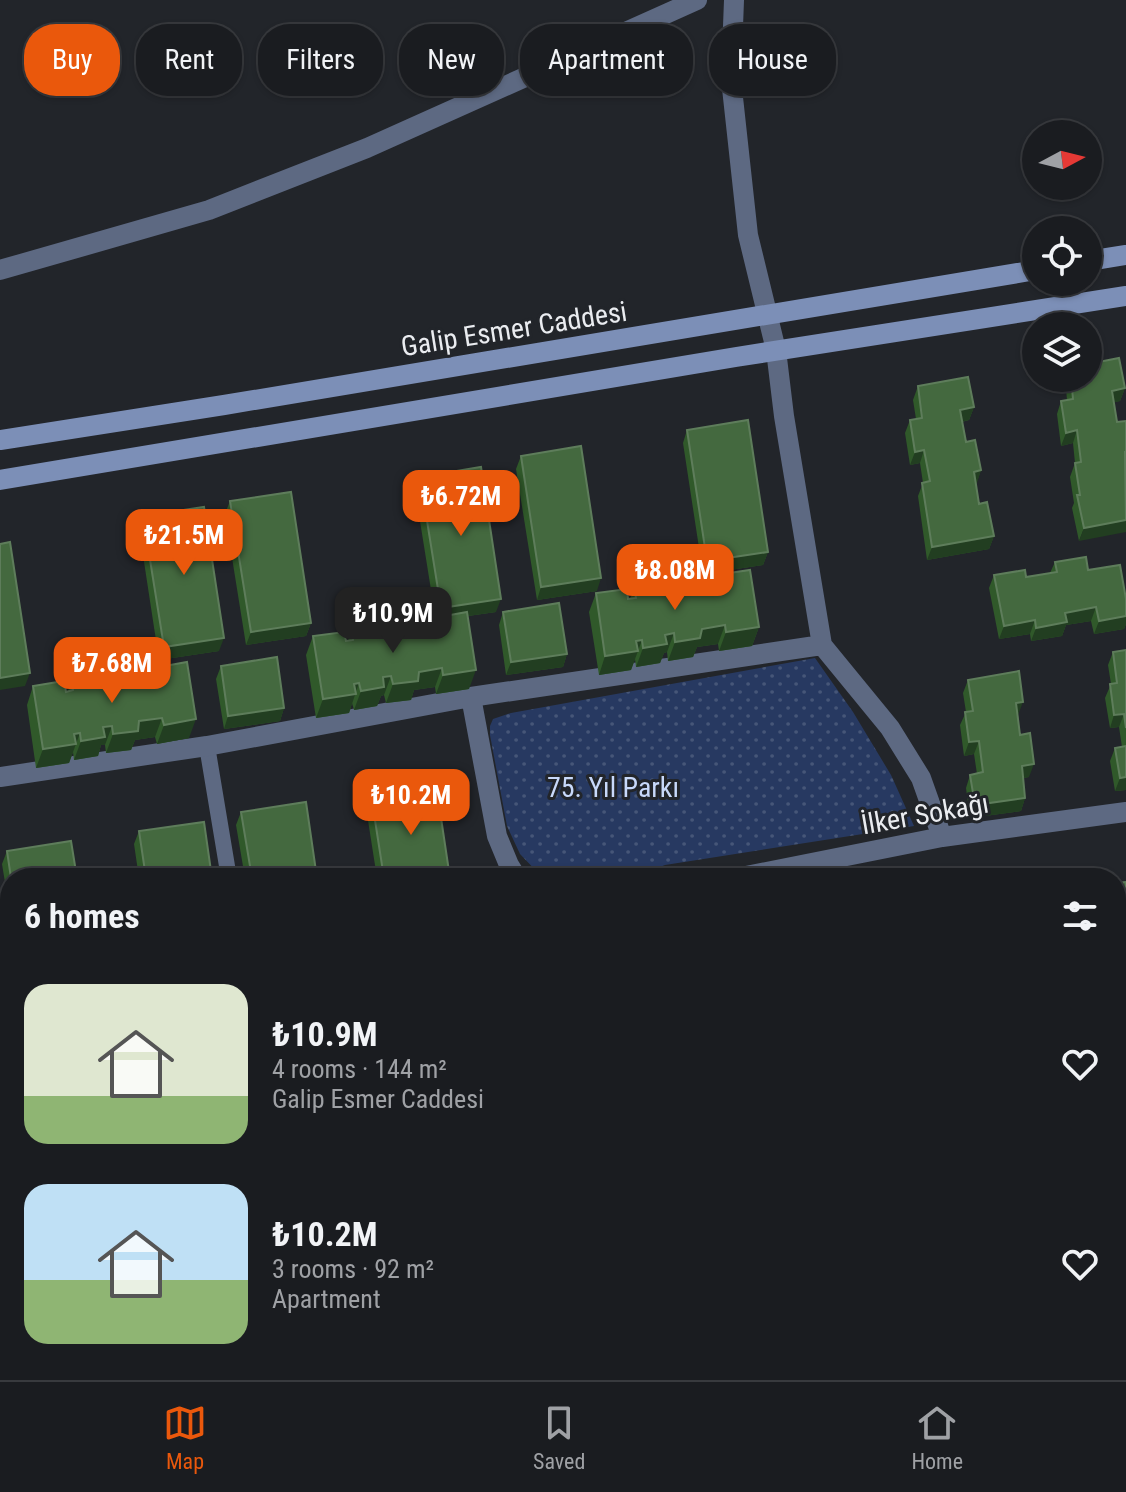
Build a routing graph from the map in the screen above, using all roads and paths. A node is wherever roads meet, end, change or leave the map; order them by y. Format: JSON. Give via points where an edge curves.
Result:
{"nodes":[{"id":1,"x":697,"y":0,"type":"edge"},
{"id":2,"x":734,"y":0,"type":"edge"},
{"id":3,"x":1126,"y":255,"type":"edge"},
{"id":4,"x":1102,"y":259,"type":"edge"},
{"id":5,"x":0,"y":270,"type":"edge"},
{"id":6,"x":1022,"y":272,"type":"edge"},
{"id":7,"x":1126,"y":296,"type":"edge"},
{"id":8,"x":767,"y":314,"type":"junction"},
{"id":9,"x":776,"y":350,"type":"junction"},
{"id":10,"x":0,"y":440,"type":"edge"},
{"id":11,"x":0,"y":480,"type":"edge"},
{"id":12,"x":822,"y":645,"type":"junction"},
{"id":13,"x":471,"y":697,"type":"junction"},
{"id":14,"x":207,"y":746,"type":"junction"},
{"id":15,"x":0,"y":777,"type":"edge"},
{"id":16,"x":1126,"y":812,"type":"edge"},
{"id":17,"x":942,"y":837,"type":"junction"},
{"id":18,"x":227,"y":868,"type":"edge"},
{"id":19,"x":511,"y":868,"type":"edge"},
{"id":20,"x":786,"y":868,"type":"edge"}],
"edges":[{"from":1,"to":5,"type":"street","via":[[367,148],[238,199]]},
{"from":2,"to":8,"type":"street","via":[[731,79],[748,235]]},
{"from":3,"to":4,"type":"street"},
{"from":6,"to":8,"type":"street","name":"Galip Esmer Caddesi"},
{"from":7,"to":9,"type":"street"},
{"from":8,"to":9,"type":"street"},
{"from":8,"to":10,"type":"street","name":"Galip Esmer Caddesi"},
{"from":9,"to":11,"type":"street"},
{"from":9,"to":12,"type":"street"},
{"from":12,"to":13,"type":"street"},
{"from":12,"to":17,"type":"street","via":[[890,728],[921,778]]},
{"from":13,"to":14,"type":"street"},
{"from":13,"to":19,"type":"street","via":[[497,836]]},
{"from":14,"to":15,"type":"street"},
{"from":14,"to":18,"type":"lane"},
{"from":16,"to":17,"type":"street","name":"İlker Sokağı"},
{"from":17,"to":20,"type":"street","name":"İlker Sokağı"}]}
